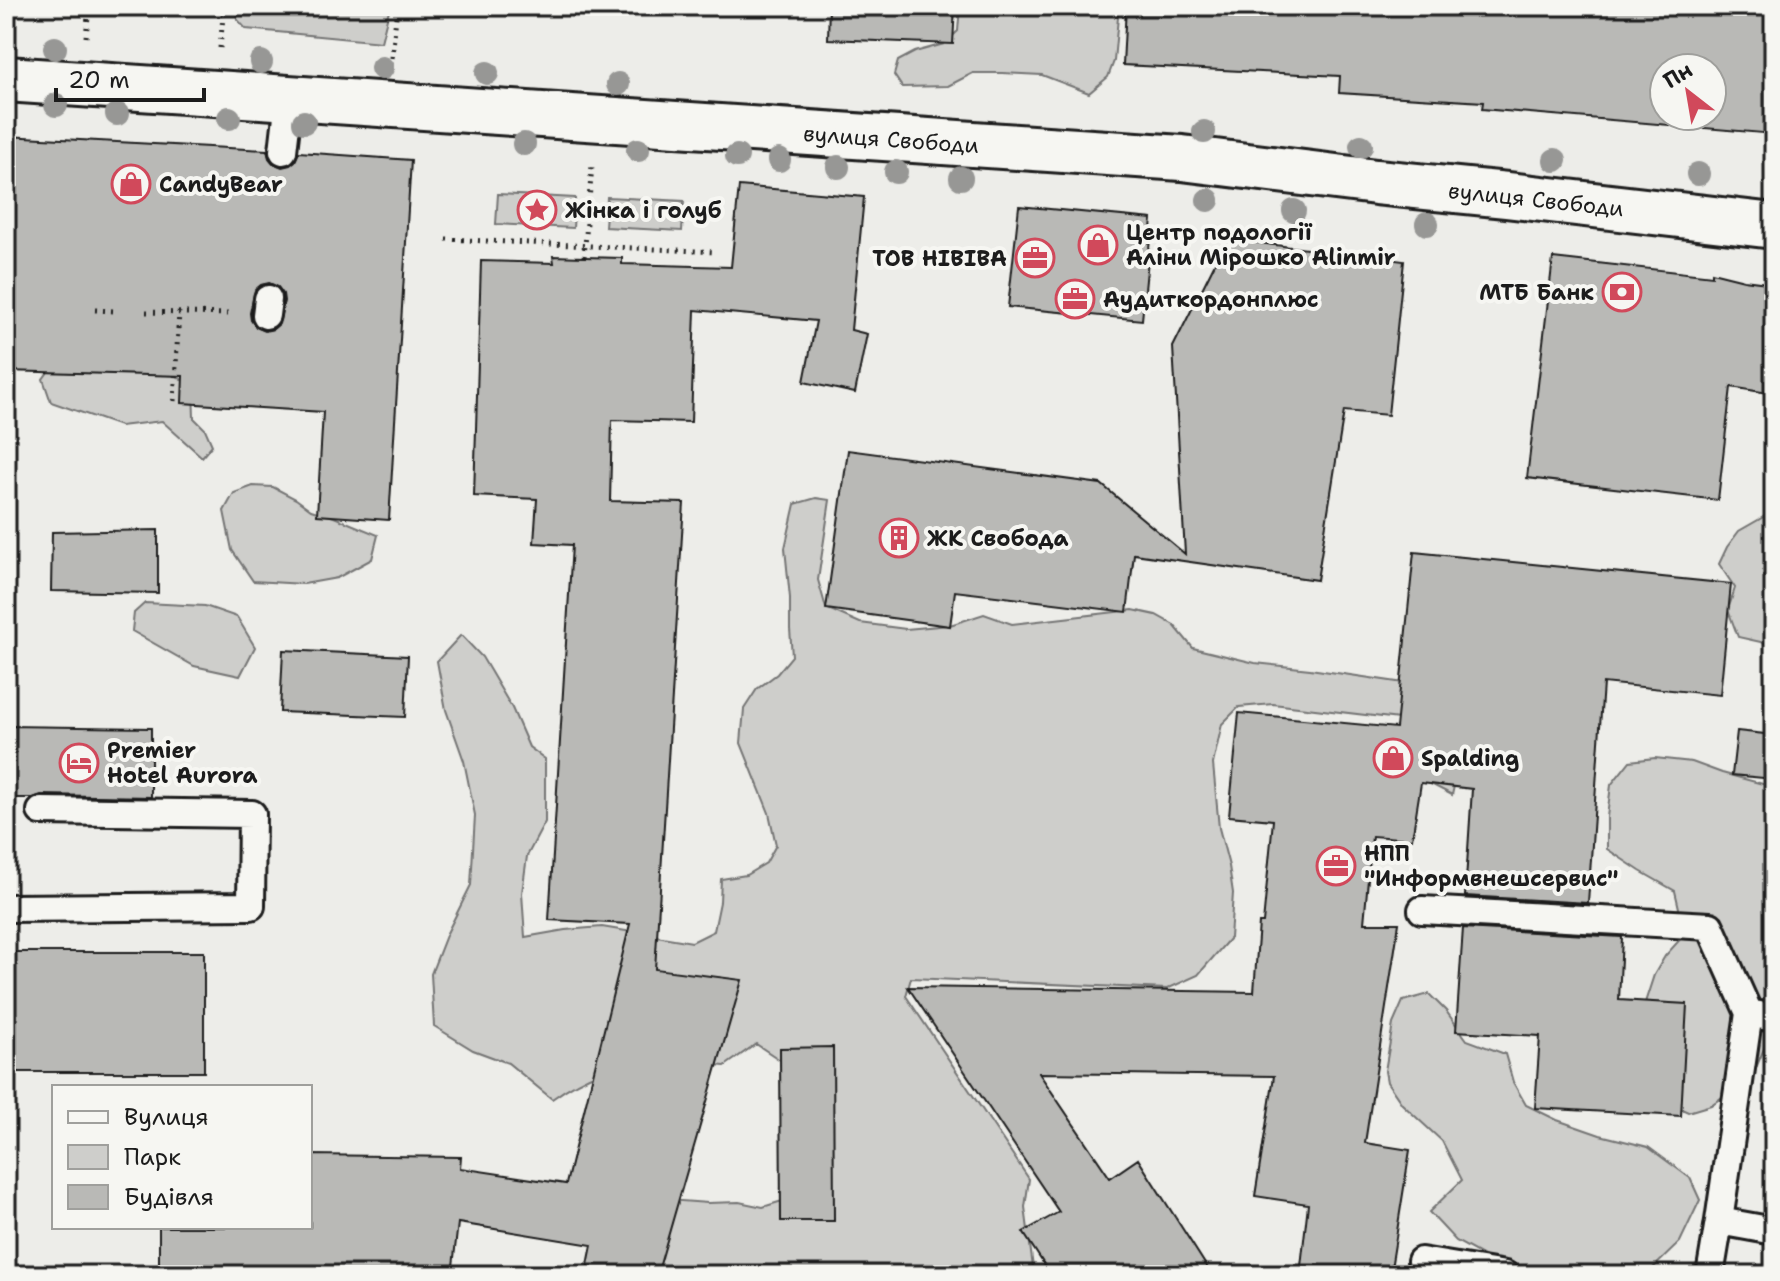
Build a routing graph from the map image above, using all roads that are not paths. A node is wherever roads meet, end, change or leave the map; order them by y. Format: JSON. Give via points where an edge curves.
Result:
{"nodes":[{"id":1,"x":6,"y":79,"type":"edge"},
{"id":2,"x":289,"y":99,"type":"junction"},
{"id":3,"x":283,"y":151,"type":"dead end"},
{"id":4,"x":1774,"y":226,"type":"edge"},
{"id":5,"x":41,"y":811,"type":"dead end"},
{"id":6,"x":6,"y":908,"type":"edge"},
{"id":7,"x":1422,"y":910,"type":"dead end"},
{"id":8,"x":1762,"y":1016,"type":"edge"},
{"id":9,"x":1719,"y":1221,"type":"junction"},
{"id":10,"x":1774,"y":1231,"type":"edge"},
{"id":11,"x":1421,"y":1261,"type":"dead end"},
{"id":12,"x":1505,"y":1275,"type":"edge"},
{"id":13,"x":1710,"y":1275,"type":"edge"}],
"edges":[{"from":1,"to":2,"type":"main road","name":"вулиця Свободи"},
{"from":2,"to":3,"type":"lane"},
{"from":2,"to":4,"type":"main road","name":"вулиця Свободи","via":[[1182,158]]},
{"from":5,"to":6,"type":"lane","via":[[252,814],[251,906]]},
{"from":7,"to":8,"type":"lane","via":[[1710,926]]},
{"from":8,"to":9,"type":"lane"},
{"from":9,"to":10,"type":"lane"},
{"from":9,"to":13,"type":"lane"},
{"from":11,"to":12,"type":"lane"}]}
